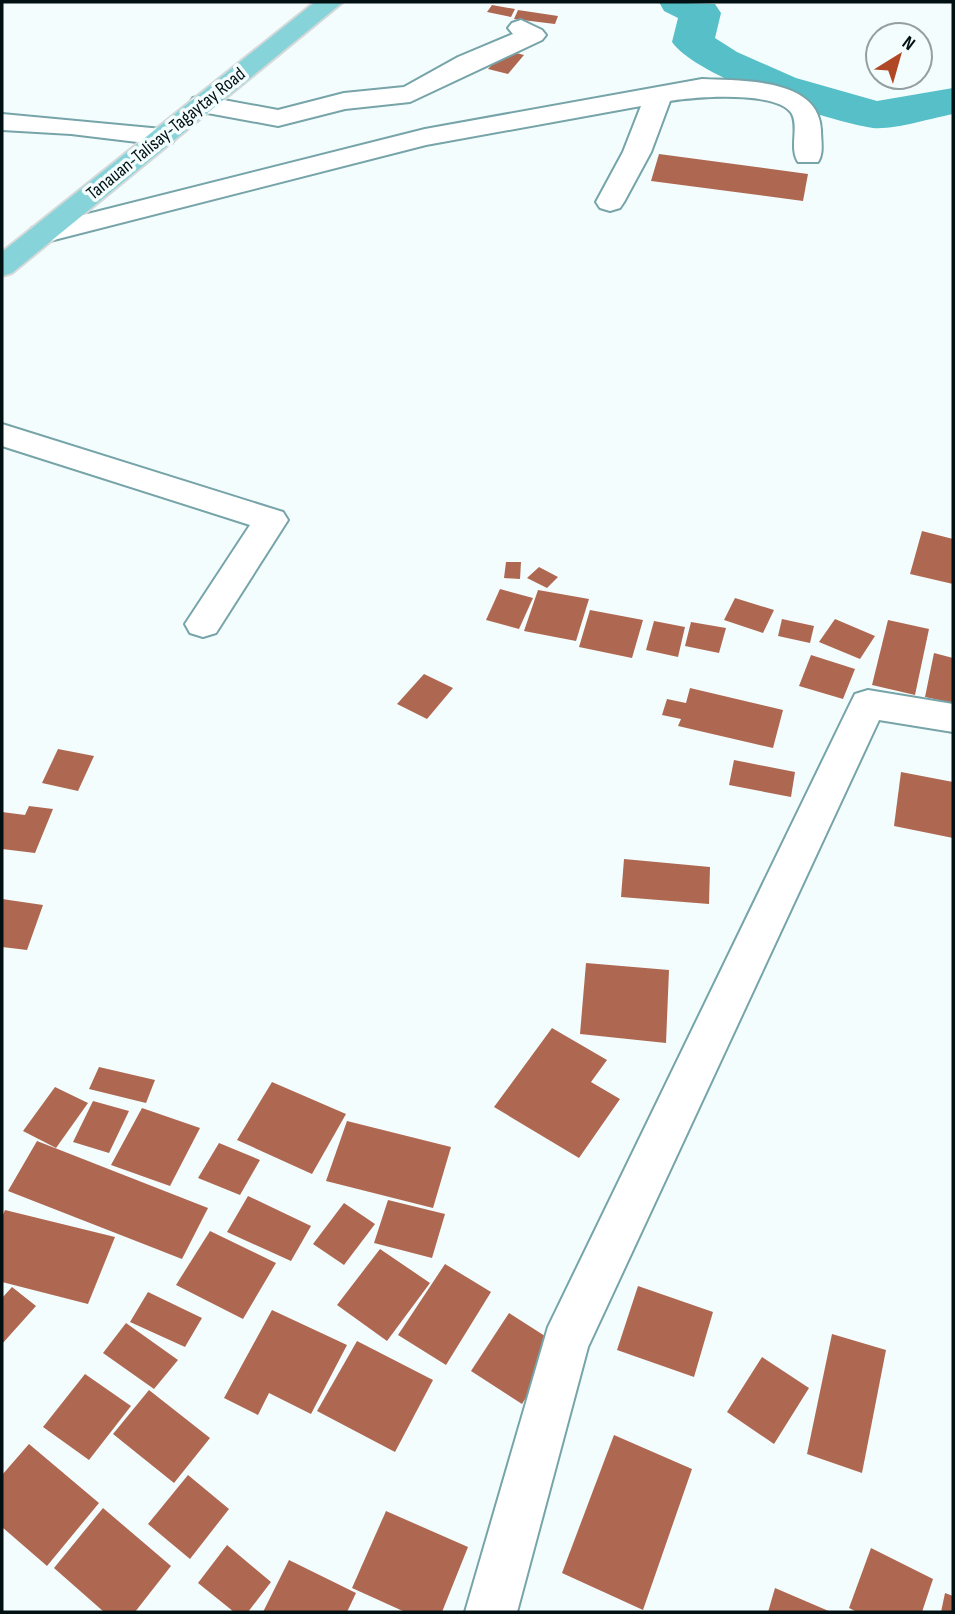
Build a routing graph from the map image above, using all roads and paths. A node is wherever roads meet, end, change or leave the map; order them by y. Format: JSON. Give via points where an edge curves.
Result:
{"nodes":[{"id":1,"x":330,"y":2,"type":"edge"},
{"id":2,"x":521,"y":28,"type":"dead end"},
{"id":3,"x":659,"y":94,"type":"junction"},
{"id":4,"x":202,"y":104,"type":"junction"},
{"id":5,"x":2,"y":122,"type":"edge"},
{"id":6,"x":162,"y":138,"type":"junction"},
{"id":7,"x":808,"y":156,"type":"dead end"},
{"id":8,"x":610,"y":202,"type":"dead end"},
{"id":9,"x":42,"y":234,"type":"junction"},
{"id":10,"x":2,"y":267,"type":"edge"},
{"id":11,"x":2,"y":435,"type":"edge"},
{"id":12,"x":203,"y":624,"type":"dead end"},
{"id":13,"x":953,"y":718,"type":"edge"},
{"id":14,"x":491,"y":1612,"type":"edge"}],
"edges":[{"from":1,"to":4,"type":"main road","name":"Tanauan-Talisay-Tagaytay Road"},
{"from":2,"to":4,"type":"street","via":[[533,36],[467,63],[410,94],[344,101],[278,118]]},
{"from":3,"to":7,"type":"street","via":[[702,87],[752,90],[798,104],[807,117]]},
{"from":3,"to":8,"type":"street","via":[[637,152]]},
{"from":3,"to":9,"type":"street","via":[[425,137]]},
{"from":4,"to":6,"type":"main road","name":"Tanauan-Talisay-Tagaytay Road"},
{"from":5,"to":6,"type":"street"},
{"from":6,"to":9,"type":"main road","name":"Tanauan-Talisay-Tagaytay Road"},
{"from":9,"to":10,"type":"main road","name":"Tanauan-Talisay-Tagaytay Road"},
{"from":11,"to":12,"type":"street","via":[[271,520]]},
{"from":13,"to":14,"type":"street","via":[[868,704],[565,1343]]}]}
